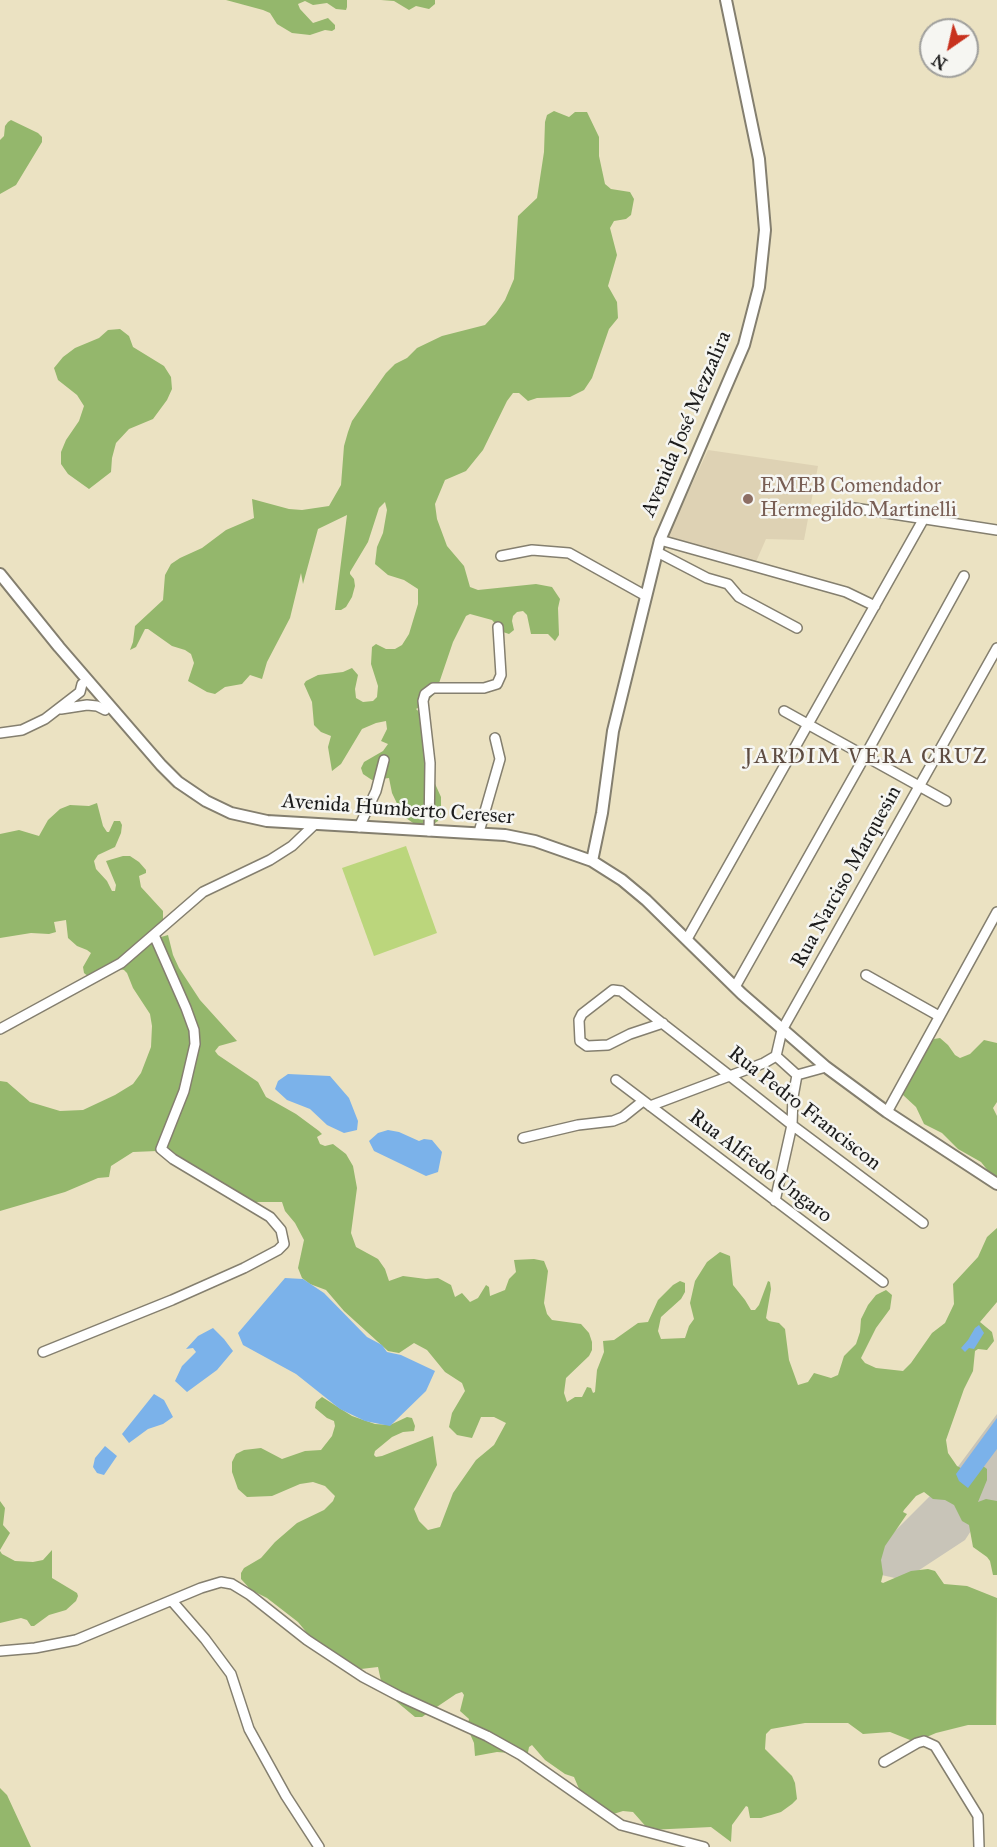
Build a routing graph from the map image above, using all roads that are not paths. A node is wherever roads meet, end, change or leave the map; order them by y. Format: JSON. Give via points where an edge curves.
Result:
{"nodes":[{"id":1,"x":726,"y":0,"type":"edge"},
{"id":2,"x":837,"y":510,"type":"dead end"},
{"id":3,"x":923,"y":520,"type":"junction"},
{"id":4,"x":997,"y":530,"type":"edge"},
{"id":5,"x":660,"y":540,"type":"junction"},
{"id":6,"x":657,"y":552,"type":"junction"},
{"id":7,"x":501,"y":556,"type":"dead end"},
{"id":8,"x":0,"y":574,"type":"edge"},
{"id":9,"x":964,"y":576,"type":"dead end"},
{"id":10,"x":646,"y":596,"type":"junction"},
{"id":11,"x":875,"y":606,"type":"junction"},
{"id":12,"x":498,"y":627,"type":"dead end"},
{"id":13,"x":797,"y":628,"type":"dead end"},
{"id":14,"x":997,"y":648,"type":"edge"},
{"id":15,"x":88,"y":687,"type":"junction"},
{"id":16,"x":101,"y":703,"type":"junction"},
{"id":17,"x":58,"y":710,"type":"junction"},
{"id":18,"x":784,"y":711,"type":"dead end"},
{"id":19,"x":808,"y":725,"type":"junction"},
{"id":20,"x":0,"y":733,"type":"edge"},
{"id":21,"x":495,"y":738,"type":"dead end"},
{"id":22,"x":865,"y":756,"type":"junction"},
{"id":23,"x":384,"y":760,"type":"dead end"},
{"id":24,"x":919,"y":786,"type":"junction"},
{"id":25,"x":946,"y":801,"type":"dead end"},
{"id":26,"x":314,"y":825,"type":"junction"},
{"id":27,"x":358,"y":827,"type":"junction"},
{"id":28,"x":429,"y":831,"type":"junction"},
{"id":29,"x":479,"y":832,"type":"junction"},
{"id":30,"x":592,"y":861,"type":"junction"},
{"id":31,"x":997,"y":912,"type":"edge"},
{"id":32,"x":154,"y":935,"type":"junction"},
{"id":33,"x":687,"y":939,"type":"junction"},
{"id":34,"x":866,"y":975,"type":"dead end"},
{"id":35,"x":735,"y":987,"type":"junction"},
{"id":36,"x":939,"y":1016,"type":"junction"},
{"id":37,"x":663,"y":1023,"type":"junction"},
{"id":38,"x":0,"y":1029,"type":"edge"},
{"id":39,"x":782,"y":1030,"type":"junction"},
{"id":40,"x":776,"y":1056,"type":"junction"},
{"id":41,"x":826,"y":1067,"type":"junction"},
{"id":42,"x":797,"y":1074,"type":"junction"},
{"id":43,"x":730,"y":1076,"type":"junction"},
{"id":44,"x":616,"y":1080,"type":"dead end"},
{"id":45,"x":646,"y":1104,"type":"junction"},
{"id":46,"x":887,"y":1112,"type":"junction"},
{"id":47,"x":792,"y":1125,"type":"junction"},
{"id":48,"x":523,"y":1138,"type":"dead end"},
{"id":49,"x":997,"y":1184,"type":"edge"},
{"id":50,"x":775,"y":1201,"type":"junction"},
{"id":51,"x":923,"y":1223,"type":"dead end"},
{"id":52,"x":883,"y":1282,"type":"dead end"},
{"id":53,"x":43,"y":1352,"type":"dead end"},
{"id":54,"x":172,"y":1601,"type":"junction"},
{"id":55,"x":0,"y":1651,"type":"edge"},
{"id":56,"x":884,"y":1762,"type":"dead end"},
{"id":57,"x":319,"y":1847,"type":"edge"},
{"id":58,"x":704,"y":1847,"type":"edge"},
{"id":59,"x":979,"y":1847,"type":"edge"}],
"edges":[{"from":1,"to":5,"type":"main road","name":"Avenida José Mezzalira","via":[[759,159],[765,230],[763,256],[744,345]]},
{"from":2,"to":3,"type":"street","via":[[854,508]]},
{"from":3,"to":4,"type":"street"},
{"from":3,"to":11,"type":"street"},
{"from":5,"to":6,"type":"main road","name":"Avenida José Mezzalira"},
{"from":5,"to":11,"type":"street","via":[[846,592]]},
{"from":6,"to":10,"type":"main road","name":"Avenida José Mezzalira"},
{"from":6,"to":13,"type":"street","via":[[707,578],[728,584],[739,597]]},
{"from":7,"to":10,"type":"street","via":[[532,550],[568,553]]},
{"from":8,"to":15,"type":"main road","name":"Avenida Humberto Cereser","via":[[59,655]]},
{"from":9,"to":22,"type":"street"},
{"from":10,"to":30,"type":"main road","name":"Avenida José Mezzalira","via":[[613,731]]},
{"from":11,"to":19,"type":"street"},
{"from":12,"to":28,"type":"street","via":[[501,675],[497,684],[484,688],[433,688],[423,701],[430,763]]},
{"from":14,"to":24,"type":"street","name":"Rua Narciso Marquesin"},
{"from":15,"to":16,"type":"main road","name":"Avenida Humberto Cereser"},
{"from":15,"to":17,"type":"street"},
{"from":16,"to":17,"type":"street"},
{"from":16,"to":26,"type":"main road","name":"Avenida Humberto Cereser","via":[[145,755],[206,801],[231,813]]},
{"from":17,"to":20,"type":"street","via":[[22,730]]},
{"from":18,"to":19,"type":"street"},
{"from":19,"to":22,"type":"street"},
{"from":19,"to":33,"type":"street"},
{"from":21,"to":29,"type":"street","via":[[500,759]]},
{"from":22,"to":24,"type":"street"},
{"from":22,"to":35,"type":"street"},
{"from":23,"to":27,"type":"street","via":[[376,791]]},
{"from":24,"to":25,"type":"street"},
{"from":24,"to":39,"type":"street","name":"Rua Narciso Marquesin"},
{"from":26,"to":27,"type":"main road","name":"Avenida Humberto Cereser"},
{"from":26,"to":32,"type":"street","via":[[270,860],[203,892]]},
{"from":27,"to":28,"type":"main road","name":"Avenida Humberto Cereser"},
{"from":28,"to":29,"type":"main road","name":"Avenida Humberto Cereser"},
{"from":29,"to":30,"type":"main road","name":"Avenida Humberto Cereser","via":[[535,841]]},
{"from":30,"to":33,"type":"main road","name":"Avenida Humberto Cereser","via":[[628,885]]},
{"from":31,"to":36,"type":"street"},
{"from":32,"to":38,"type":"street","via":[[103,974]]},
{"from":32,"to":53,"type":"street","via":[[186,1008],[195,1044],[184,1091],[161,1149],[270,1217],[281,1230],[284,1244],[244,1268]]},
{"from":33,"to":35,"type":"main road","name":"Avenida Humberto Cereser"},
{"from":34,"to":36,"type":"street"},
{"from":35,"to":39,"type":"main road","name":"Avenida Humberto Cereser"},
{"from":36,"to":46,"type":"street"},
{"from":37,"to":37,"type":"street","name":"Rua Pedro Franciscon","via":[[615,989],[582,1014],[580,1041],[587,1047],[608,1045]]},
{"from":37,"to":43,"type":"street","name":"Rua Pedro Franciscon"},
{"from":39,"to":40,"type":"street","name":"Rua Narciso Marquesin"},
{"from":39,"to":41,"type":"main road","name":"Avenida Humberto Cereser"},
{"from":40,"to":42,"type":"street"},
{"from":40,"to":43,"type":"street"},
{"from":41,"to":42,"type":"street"},
{"from":41,"to":46,"type":"main road","name":"Avenida Humberto Cereser"},
{"from":42,"to":47,"type":"street"},
{"from":43,"to":45,"type":"street"},
{"from":43,"to":47,"type":"street","name":"Rua Pedro Franciscon"},
{"from":44,"to":45,"type":"street","name":"Rua Alfredo Ungaro"},
{"from":45,"to":48,"type":"street","via":[[612,1121]]},
{"from":45,"to":50,"type":"street","name":"Rua Alfredo Ungaro"},
{"from":46,"to":49,"type":"main road","name":"Avenida Humberto Cereser"},
{"from":47,"to":50,"type":"street"},
{"from":47,"to":51,"type":"street","name":"Rua Pedro Franciscon"},
{"from":50,"to":52,"type":"street","name":"Rua Alfredo Ungaro"},
{"from":54,"to":55,"type":"street","via":[[76,1640]]},
{"from":54,"to":57,"type":"street","via":[[231,1674],[249,1729]]},
{"from":54,"to":58,"type":"street","via":[[220,1582],[232,1584],[363,1677],[521,1755],[621,1825]]},
{"from":56,"to":59,"type":"street","via":[[917,1743],[924,1741],[935,1746],[978,1816]]}]}
